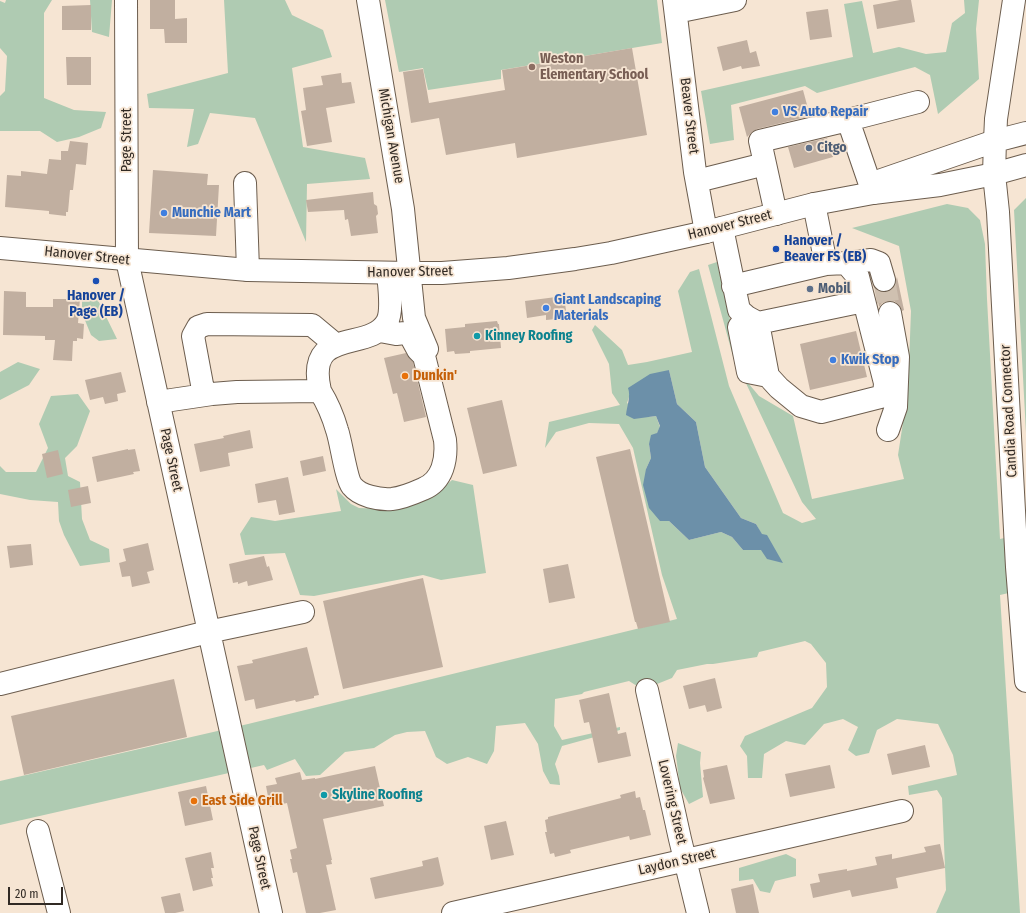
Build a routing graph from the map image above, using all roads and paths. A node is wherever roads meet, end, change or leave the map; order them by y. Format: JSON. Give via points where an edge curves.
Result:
{"nodes":[{"id":1,"x":126,"y":0,"type":"edge"},
{"id":2,"x":368,"y":0,"type":"edge"},
{"id":3,"x":735,"y":0,"type":"edge"},
{"id":4,"x":1014,"y":0,"type":"edge"},
{"id":5,"x":675,"y":6,"type":"edge"},
{"id":6,"x":918,"y":102,"type":"dead end"},
{"id":7,"x":848,"y":120,"type":"junction"},
{"id":8,"x":1026,"y":133,"type":"edge"},
{"id":9,"x":995,"y":140,"type":"junction"},
{"id":10,"x":765,"y":164,"type":"junction"},
{"id":11,"x":1026,"y":165,"type":"edge"},
{"id":12,"x":994,"y":174,"type":"junction"},
{"id":13,"x":697,"y":181,"type":"junction"},
{"id":14,"x":245,"y":183,"type":"dead end"},
{"id":15,"x":871,"y":189,"type":"junction"},
{"id":16,"x":814,"y":204,"type":"junction"},
{"id":17,"x":776,"y":214,"type":"junction"},
{"id":18,"x":714,"y":230,"type":"junction"},
{"id":19,"x":0,"y":248,"type":"edge"},
{"id":20,"x":127,"y":260,"type":"junction"},
{"id":21,"x":836,"y":263,"type":"junction"},
{"id":22,"x":248,"y":270,"type":"junction"},
{"id":23,"x":399,"y":273,"type":"junction"},
{"id":24,"x":884,"y":280,"type":"tunnel mouth"},
{"id":25,"x":733,"y":286,"type":"junction"},
{"id":26,"x":864,"y":302,"type":"junction"},
{"id":27,"x":890,"y":313,"type":"tunnel mouth"},
{"id":28,"x":752,"y":320,"type":"junction"},
{"id":29,"x":380,"y":331,"type":"junction"},
{"id":30,"x":336,"y":345,"type":"junction"},
{"id":31,"x":424,"y":356,"type":"junction"},
{"id":32,"x":320,"y":391,"type":"junction"},
{"id":33,"x":204,"y":395,"type":"junction"},
{"id":34,"x":158,"y":402,"type":"junction"},
{"id":35,"x":888,"y":430,"type":"dead end"},
{"id":36,"x":303,"y":612,"type":"dead end"},
{"id":37,"x":208,"y":632,"type":"junction"},
{"id":38,"x":1026,"y":681,"type":"edge"},
{"id":39,"x":0,"y":684,"type":"edge"},
{"id":40,"x":647,"y":690,"type":"dead end"},
{"id":41,"x":902,"y":810,"type":"dead end"},
{"id":42,"x":38,"y":831,"type":"dead end"},
{"id":43,"x":685,"y":860,"type":"junction"},
{"id":44,"x":59,"y":913,"type":"edge"},
{"id":45,"x":271,"y":913,"type":"edge"},
{"id":46,"x":453,"y":913,"type":"edge"},
{"id":47,"x":698,"y":913,"type":"edge"}],
"edges":[{"from":1,"to":20,"type":"main road","name":"Page Street"},
{"from":2,"to":23,"type":"main road","name":"Michigan Avenue","via":[[403,209]]},
{"from":3,"to":5,"type":"main road"},
{"from":4,"to":9,"type":"main road","name":"Candia Road Connector"},
{"from":5,"to":13,"type":"main road","name":"Beaver Street"},
{"from":6,"to":7,"type":"main road"},
{"from":7,"to":10,"type":"main road","via":[[760,141]]},
{"from":7,"to":15,"type":"main road"},
{"from":8,"to":9,"type":"main road","name":"Hanover Street"},
{"from":9,"to":12,"type":"main road","name":"Candia Road Connector"},
{"from":9,"to":15,"type":"main road","name":"Hanover Street"},
{"from":10,"to":13,"type":"main road"},
{"from":10,"to":17,"type":"main road"},
{"from":11,"to":12,"type":"main road","name":"Hanover Street"},
{"from":12,"to":15,"type":"main road","name":"Hanover Street","via":[[940,185]]},
{"from":12,"to":38,"type":"main road","name":"Candia Road Connector"},
{"from":13,"to":18,"type":"main road","name":"Beaver Street"},
{"from":14,"to":22,"type":"main road"},
{"from":15,"to":16,"type":"main road","name":"Hanover Street"},
{"from":16,"to":17,"type":"main road","name":"Hanover Street"},
{"from":16,"to":21,"type":"main road"},
{"from":17,"to":18,"type":"main road","name":"Hanover Street"},
{"from":18,"to":23,"type":"main road","name":"Hanover Street","via":[[575,260],[442,273]]},
{"from":18,"to":25,"type":"main road","name":"Beaver Street"},
{"from":19,"to":20,"type":"main road","name":"Hanover Street"},
{"from":20,"to":22,"type":"main road","name":"Hanover Street"},
{"from":20,"to":34,"type":"main road","name":"Page Street"},
{"from":21,"to":24,"type":"main road","via":[[872,260],[879,263]]},
{"from":21,"to":25,"type":"main road"},
{"from":21,"to":26,"type":"main road","via":[[858,277]]},
{"from":22,"to":23,"type":"main road","name":"Hanover Street"},
{"from":23,"to":29,"type":"main road","via":[[388,321]]},
{"from":23,"to":31,"type":"main road","via":[[427,349]]},
{"from":25,"to":28,"type":"main road","name":"Beaver Street","via":[[739,310]]},
{"from":26,"to":28,"type":"main road"},
{"from":26,"to":28,"type":"main road","via":[[885,383],[884,396],[821,412],[801,406],[778,388],[768,376]]},
{"from":27,"to":35,"type":"main road","via":[[898,356],[896,407]]},
{"from":29,"to":30,"type":"main road"},
{"from":29,"to":31,"type":"main road","via":[[405,333],[411,337]]},
{"from":30,"to":32,"type":"main road","via":[[320,360]]},
{"from":30,"to":33,"type":"main road","via":[[312,325],[207,324],[198,327],[193,336]]},
{"from":31,"to":32,"type":"main road","via":[[445,440],[445,461],[436,482],[406,495],[392,499],[376,498],[351,486],[330,408]]},
{"from":32,"to":33,"type":"main road"},
{"from":33,"to":34,"type":"main road"},
{"from":34,"to":37,"type":"main road","name":"Page Street"},
{"from":36,"to":37,"type":"main road"},
{"from":37,"to":39,"type":"main road"},
{"from":37,"to":45,"type":"main road","name":"Page Street"},
{"from":40,"to":43,"type":"main road","name":"Lovering Street"},
{"from":41,"to":43,"type":"main road","name":"Laydon Street"},
{"from":42,"to":44,"type":"main road"},
{"from":43,"to":46,"type":"main road","name":"Laydon Street"},
{"from":43,"to":47,"type":"main road","name":"Lovering Street"}]}
